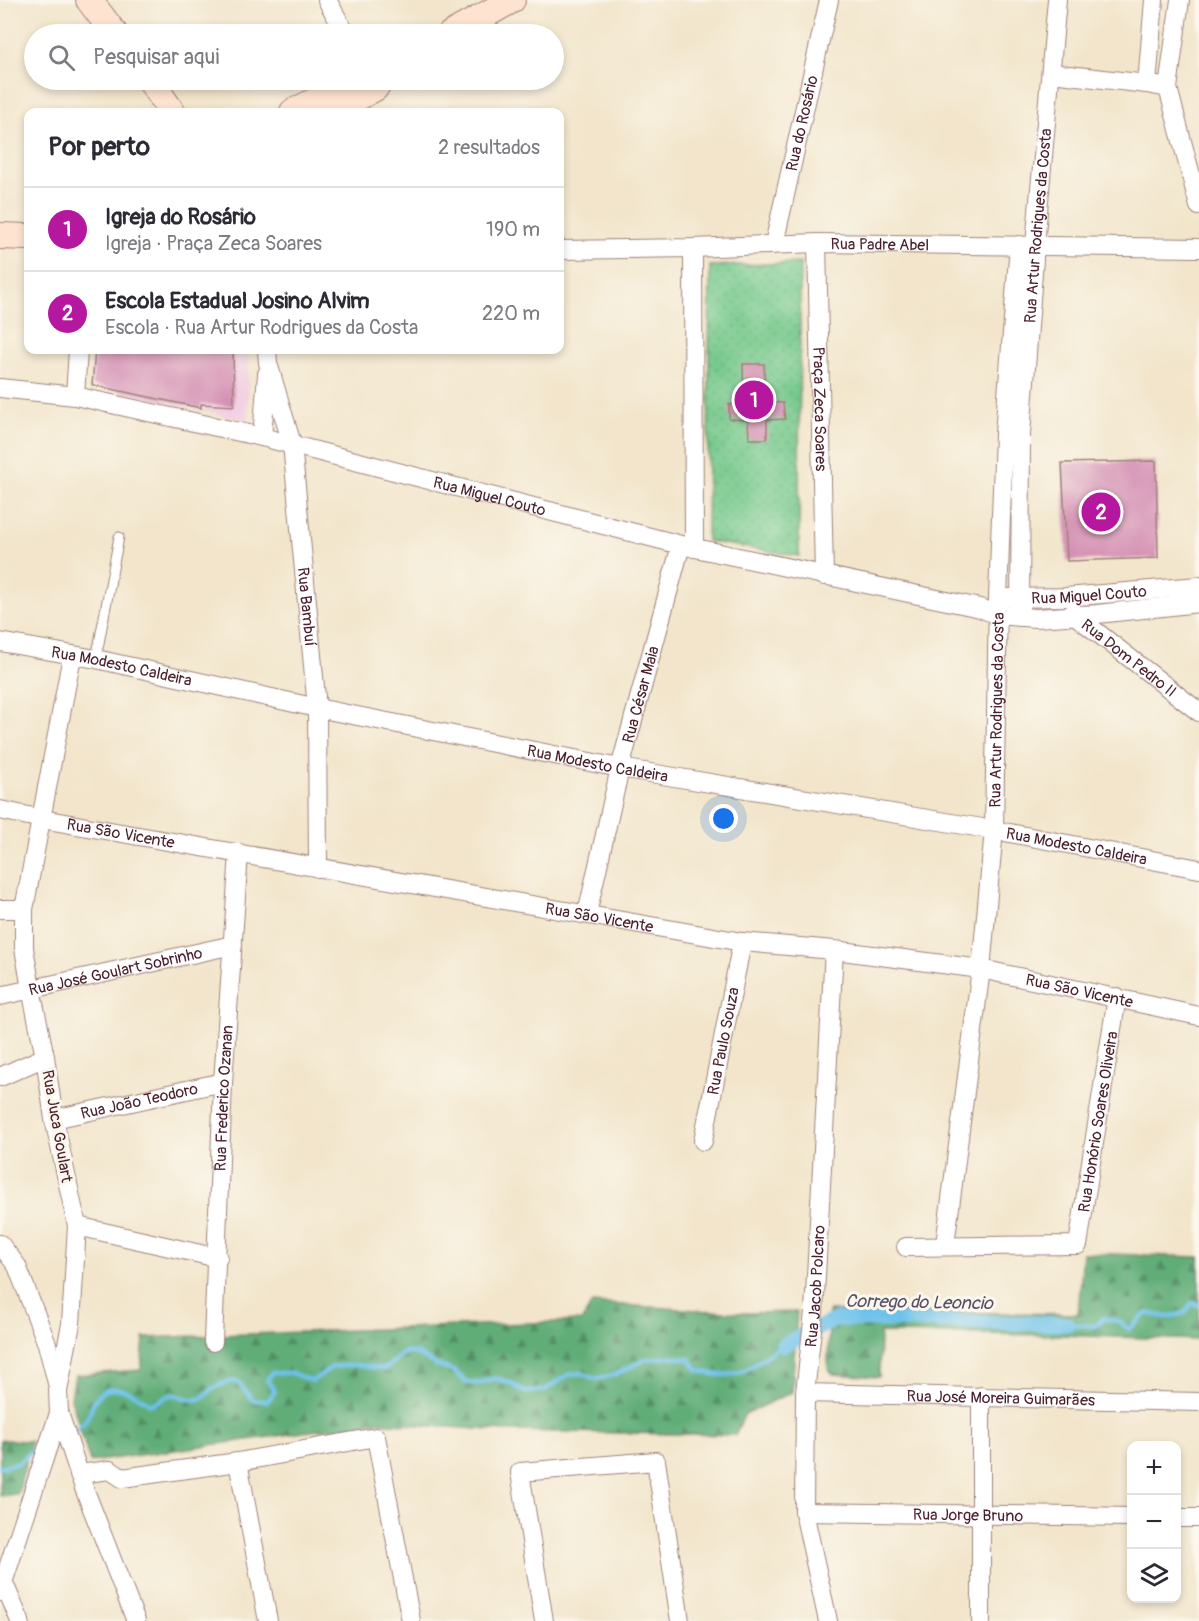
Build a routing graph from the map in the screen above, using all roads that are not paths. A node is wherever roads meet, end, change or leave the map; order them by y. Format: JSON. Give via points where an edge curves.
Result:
{"nodes":[{"id":1,"x":89,"y":0,"type":"edge"},
{"id":2,"x":327,"y":0,"type":"edge"},
{"id":3,"x":829,"y":0,"type":"edge"},
{"id":4,"x":1057,"y":0,"type":"edge"},
{"id":5,"x":1154,"y":0,"type":"edge"},
{"id":6,"x":1180,"y":0,"type":"edge"},
{"id":7,"x":506,"y":1,"type":"edge"},
{"id":8,"x":107,"y":24,"type":"edge"},
{"id":9,"x":340,"y":24,"type":"edge"},
{"id":10,"x":468,"y":24,"type":"edge"},
{"id":11,"x":1051,"y":74,"type":"junction"},
{"id":12,"x":1147,"y":84,"type":"junction"},
{"id":13,"x":1168,"y":88,"type":"junction"},
{"id":14,"x":157,"y":90,"type":"edge"},
{"id":15,"x":350,"y":90,"type":"edge"},
{"id":16,"x":360,"y":90,"type":"edge"},
{"id":17,"x":169,"y":108,"type":"edge"},
{"id":18,"x":303,"y":108,"type":"edge"},
{"id":19,"x":336,"y":108,"type":"edge"},
{"id":20,"x":1199,"y":206,"type":"edge"},
{"id":21,"x":0,"y":236,"type":"edge"},
{"id":22,"x":24,"y":237,"type":"edge"},
{"id":23,"x":817,"y":243,"type":"junction"},
{"id":24,"x":774,"y":244,"type":"junction"},
{"id":25,"x":1027,"y":245,"type":"junction"},
{"id":26,"x":693,"y":248,"type":"junction"},
{"id":27,"x":1199,"y":248,"type":"edge"},
{"id":28,"x":564,"y":250,"type":"edge"},
{"id":29,"x":78,"y":354,"type":"edge"},
{"id":30,"x":268,"y":356,"type":"edge"},
{"id":31,"x":0,"y":388,"type":"edge"},
{"id":32,"x":75,"y":396,"type":"junction"},
{"id":33,"x":1013,"y":435,"type":"junction"},
{"id":34,"x":262,"y":437,"type":"junction"},
{"id":35,"x":292,"y":444,"type":"junction"},
{"id":36,"x":119,"y":537,"type":"dead end"},
{"id":37,"x":688,"y":547,"type":"junction"},
{"id":38,"x":824,"y":576,"type":"junction"},
{"id":39,"x":1199,"y":586,"type":"edge"},
{"id":40,"x":1119,"y":591,"type":"junction"},
{"id":41,"x":1019,"y":597,"type":"junction"},
{"id":42,"x":1066,"y":597,"type":"junction"},
{"id":43,"x":1199,"y":603,"type":"edge"},
{"id":44,"x":998,"y":607,"type":"junction"},
{"id":45,"x":1126,"y":611,"type":"junction"},
{"id":46,"x":1076,"y":616,"type":"junction"},
{"id":47,"x":1020,"y":617,"type":"junction"},
{"id":48,"x":0,"y":642,"type":"edge"},
{"id":49,"x":1111,"y":644,"type":"junction"},
{"id":50,"x":72,"y":656,"type":"junction"},
{"id":51,"x":96,"y":659,"type":"junction"},
{"id":52,"x":317,"y":708,"type":"junction"},
{"id":53,"x":1199,"y":712,"type":"edge"},
{"id":54,"x":620,"y":768,"type":"junction"},
{"id":55,"x":0,"y":810,"type":"edge"},
{"id":56,"x":42,"y":819,"type":"junction"},
{"id":57,"x":994,"y":830,"type":"junction"},
{"id":58,"x":239,"y":853,"type":"junction"},
{"id":59,"x":318,"y":868,"type":"junction"},
{"id":60,"x":1199,"y":869,"type":"edge"},
{"id":61,"x":0,"y":909,"type":"edge"},
{"id":62,"x":24,"y":909,"type":"junction"},
{"id":63,"x":587,"y":914,"type":"junction"},
{"id":64,"x":742,"y":942,"type":"junction"},
{"id":65,"x":233,"y":945,"type":"junction"},
{"id":66,"x":834,"y":950,"type":"junction"},
{"id":67,"x":981,"y":969,"type":"junction"},
{"id":68,"x":31,"y":989,"type":"junction"},
{"id":69,"x":0,"y":996,"type":"edge"},
{"id":70,"x":1117,"y":997,"type":"junction"},
{"id":71,"x":1199,"y":1016,"type":"edge"},
{"id":72,"x":45,"y":1056,"type":"junction"},
{"id":73,"x":0,"y":1077,"type":"edge"},
{"id":74,"x":223,"y":1082,"type":"junction"},
{"id":75,"x":54,"y":1119,"type":"junction"},
{"id":76,"x":703,"y":1141,"type":"dead end"},
{"id":77,"x":77,"y":1226,"type":"junction"},
{"id":78,"x":0,"y":1244,"type":"edge"},
{"id":79,"x":945,"y":1245,"type":"junction"},
{"id":80,"x":906,"y":1247,"type":"dead end"},
{"id":81,"x":218,"y":1258,"type":"junction"},
{"id":82,"x":213,"y":1342,"type":"dead end"},
{"id":83,"x":58,"y":1391,"type":"junction"},
{"id":84,"x":805,"y":1393,"type":"junction"},
{"id":85,"x":981,"y":1396,"type":"junction"},
{"id":86,"x":1199,"y":1402,"type":"edge"},
{"id":87,"x":59,"y":1413,"type":"junction"},
{"id":88,"x":238,"y":1462,"type":"junction"},
{"id":89,"x":76,"y":1467,"type":"junction"},
{"id":90,"x":39,"y":1472,"type":"junction"},
{"id":91,"x":804,"y":1512,"type":"junction"},
{"id":92,"x":980,"y":1514,"type":"junction"},
{"id":93,"x":1127,"y":1517,"type":"edge"},
{"id":94,"x":1181,"y":1518,"type":"edge"},
{"id":95,"x":1199,"y":1518,"type":"edge"},
{"id":96,"x":1,"y":1585,"type":"edge"},
{"id":97,"x":20,"y":1621,"type":"edge"},
{"id":98,"x":136,"y":1621,"type":"edge"},
{"id":99,"x":268,"y":1621,"type":"edge"},
{"id":100,"x":411,"y":1621,"type":"edge"},
{"id":101,"x":544,"y":1621,"type":"edge"},
{"id":102,"x":680,"y":1621,"type":"edge"},
{"id":103,"x":828,"y":1621,"type":"edge"},
{"id":104,"x":981,"y":1621,"type":"edge"}],
"edges":[{"from":1,"to":8,"type":"main road"},
{"from":2,"to":9,"type":"street"},
{"from":3,"to":24,"type":"street","name":"Rua do Rosário"},
{"from":4,"to":11,"type":"street","name":"Rua Artur Rodrigues da Costa"},
{"from":5,"to":12,"type":"street"},
{"from":6,"to":13,"type":"street"},
{"from":7,"to":10,"type":"main road"},
{"from":11,"to":12,"type":"street"},
{"from":11,"to":25,"type":"street","name":"Rua Artur Rodrigues da Costa"},
{"from":12,"to":13,"type":"street"},
{"from":13,"to":20,"type":"street"},
{"from":14,"to":17,"type":"main road"},
{"from":15,"to":18,"type":"main road"},
{"from":16,"to":19,"type":"main road"},
{"from":21,"to":22,"type":"main road"},
{"from":23,"to":24,"type":"street","name":"Rua Padre Abel"},
{"from":23,"to":25,"type":"street","name":"Rua Padre Abel"},
{"from":23,"to":38,"type":"street","name":"Praça Zeca Soares"},
{"from":24,"to":26,"type":"street","name":"Rua Padre Abel"},
{"from":25,"to":27,"type":"street","name":"Rua Padre Abel"},
{"from":25,"to":33,"type":"street","name":"Rua Artur Rodrigues da Costa"},
{"from":26,"to":28,"type":"street","name":"Rua Padre Abel"},
{"from":26,"to":37,"type":"street"},
{"from":29,"to":32,"type":"street"},
{"from":30,"to":34,"type":"street"},
{"from":30,"to":35,"type":"street","name":"Rua Bambuí"},
{"from":31,"to":32,"type":"street","name":"Rua Miguel Couto"},
{"from":32,"to":34,"type":"street","name":"Rua Miguel Couto"},
{"from":33,"to":41,"type":"street","name":"Rua Artur Rodrigues da Costa"},
{"from":33,"to":44,"type":"street","name":"Rua Artur Rodrigues da Costa"},
{"from":34,"to":35,"type":"street","name":"Rua Miguel Couto"},
{"from":35,"to":37,"type":"street","name":"Rua Miguel Couto"},
{"from":35,"to":52,"type":"street","name":"Rua Bambuí"},
{"from":36,"to":51,"type":"lane"},
{"from":37,"to":38,"type":"street","name":"Rua Miguel Couto"},
{"from":37,"to":54,"type":"street","name":"Rua César Maia"},
{"from":38,"to":44,"type":"street","name":"Rua Miguel Couto","via":[[980,608]]},
{"from":39,"to":40,"type":"street","name":"Rua Miguel Couto"},
{"from":40,"to":42,"type":"street","name":"Rua Miguel Couto"},
{"from":40,"to":45,"type":"street","via":[[1113,601],[1116,608]]},
{"from":41,"to":42,"type":"street","name":"Rua Miguel Couto"},
{"from":41,"to":44,"type":"street","name":"Rua Miguel Couto"},
{"from":41,"to":47,"type":"street","name":"Rua Artur Rodrigues da Costa"},
{"from":42,"to":46,"type":"street","name":"Rua Dom Pedro II"},
{"from":43,"to":45,"type":"street","name":"Rua Miguel Couto"},
{"from":44,"to":47,"type":"street","name":"Rua Miguel Couto"},
{"from":44,"to":57,"type":"street","name":"Rua Artur Rodrigues da Costa"},
{"from":45,"to":46,"type":"street","name":"Rua Miguel Couto"},
{"from":45,"to":49,"type":"street","via":[[1113,630]]},
{"from":46,"to":47,"type":"street","name":"Rua Miguel Couto"},
{"from":46,"to":49,"type":"street","name":"Rua Dom Pedro II"},
{"from":48,"to":50,"type":"street","name":"Rua Modesto Caldeira"},
{"from":49,"to":53,"type":"street","name":"Rua Dom Pedro II"},
{"from":50,"to":51,"type":"street","name":"Rua Modesto Caldeira"},
{"from":50,"to":56,"type":"street","name":"Rua Juca Goulart"},
{"from":51,"to":52,"type":"street","name":"Rua Modesto Caldeira"},
{"from":52,"to":54,"type":"street","name":"Rua Modesto Caldeira"},
{"from":52,"to":59,"type":"street","name":"Rua Bambuí"},
{"from":54,"to":57,"type":"street","name":"Rua Modesto Caldeira"},
{"from":54,"to":63,"type":"street","name":"Rua César Maia"},
{"from":55,"to":56,"type":"street","name":"Rua São Vicente"},
{"from":56,"to":58,"type":"street","name":"Rua São Vicente"},
{"from":56,"to":62,"type":"street","name":"Rua Juca Goulart"},
{"from":57,"to":60,"type":"street","name":"Rua Modesto Caldeira"},
{"from":57,"to":67,"type":"street","name":"Rua Artur Rodrigues da Costa"},
{"from":58,"to":59,"type":"street","name":"Rua São Vicente"},
{"from":58,"to":65,"type":"street","name":"Rua Frederico Ozanan"},
{"from":59,"to":63,"type":"street","name":"Rua São Vicente"},
{"from":61,"to":62,"type":"street"},
{"from":62,"to":68,"type":"street","name":"Rua Juca Goulart","via":[[24,948]]},
{"from":63,"to":64,"type":"street","name":"Rua São Vicente"},
{"from":64,"to":66,"type":"street","name":"Rua São Vicente"},
{"from":64,"to":76,"type":"street","name":"Rua Paulo Souza"},
{"from":65,"to":68,"type":"street","name":"Rua José Goulart Sobrinho"},
{"from":65,"to":74,"type":"street","name":"Rua Frederico Ozanan"},
{"from":66,"to":67,"type":"street","name":"Rua São Vicente"},
{"from":66,"to":84,"type":"street","name":"Rua Jacob Polcaro","via":[[814,1312]]},
{"from":67,"to":70,"type":"street","name":"Rua São Vicente"},
{"from":67,"to":79,"type":"street","name":"Rua Artur Rodrigues da Costa"},
{"from":68,"to":69,"type":"street","name":"Rua José Goulart Sobrinho"},
{"from":68,"to":72,"type":"street","name":"Rua Juca Goulart"},
{"from":70,"to":71,"type":"street","name":"Rua São Vicente"},
{"from":70,"to":79,"type":"street","name":"Rua Honório Soares Oliveira","via":[[1078,1245]]},
{"from":72,"to":73,"type":"street"},
{"from":72,"to":75,"type":"street","name":"Rua Juca Goulart"},
{"from":74,"to":75,"type":"street","name":"Rua João Teodoro"},
{"from":74,"to":81,"type":"street","name":"Rua Frederico Ozanan"},
{"from":75,"to":77,"type":"street","name":"Rua Juca Goulart"},
{"from":77,"to":81,"type":"street"},
{"from":77,"to":83,"type":"street","name":"Rua Juca Goulart","via":[[70,1324]]},
{"from":78,"to":83,"type":"street","via":[[17,1266],[47,1344]]},
{"from":79,"to":80,"type":"street"},
{"from":81,"to":82,"type":"street","name":"Rua Frederico Ozanan"},
{"from":83,"to":87,"type":"street","name":"Rua Juca Goulart"},
{"from":84,"to":85,"type":"street","name":"Rua José Moreira Guimarães"},
{"from":84,"to":91,"type":"street","name":"Rua Jacob Polcaro"},
{"from":85,"to":86,"type":"street","name":"Rua José Moreira Guimarães"},
{"from":85,"to":92,"type":"street"},
{"from":87,"to":89,"type":"street"},
{"from":87,"to":90,"type":"street","name":"Rua Juca Goulart"},
{"from":88,"to":89,"type":"street","via":[[122,1478]]},
{"from":88,"to":99,"type":"street"},
{"from":88,"to":100,"type":"street","via":[[376,1437]]},
{"from":89,"to":90,"type":"street","via":[[66,1456],[59,1456]]},
{"from":89,"to":98,"type":"street"},
{"from":90,"to":96,"type":"street","name":"Rua Juca Goulart"},
{"from":91,"to":92,"type":"street","name":"Rua Jorge Bruno"},
{"from":91,"to":103,"type":"street","name":"Rua Jacob Polcaro"},
{"from":92,"to":93,"type":"street","name":"Rua Jorge Bruno"},
{"from":92,"to":104,"type":"street"},
{"from":94,"to":95,"type":"street"},
{"from":96,"to":97,"type":"street"},
{"from":101,"to":102,"type":"street","via":[[520,1472],[656,1461]]}]}
